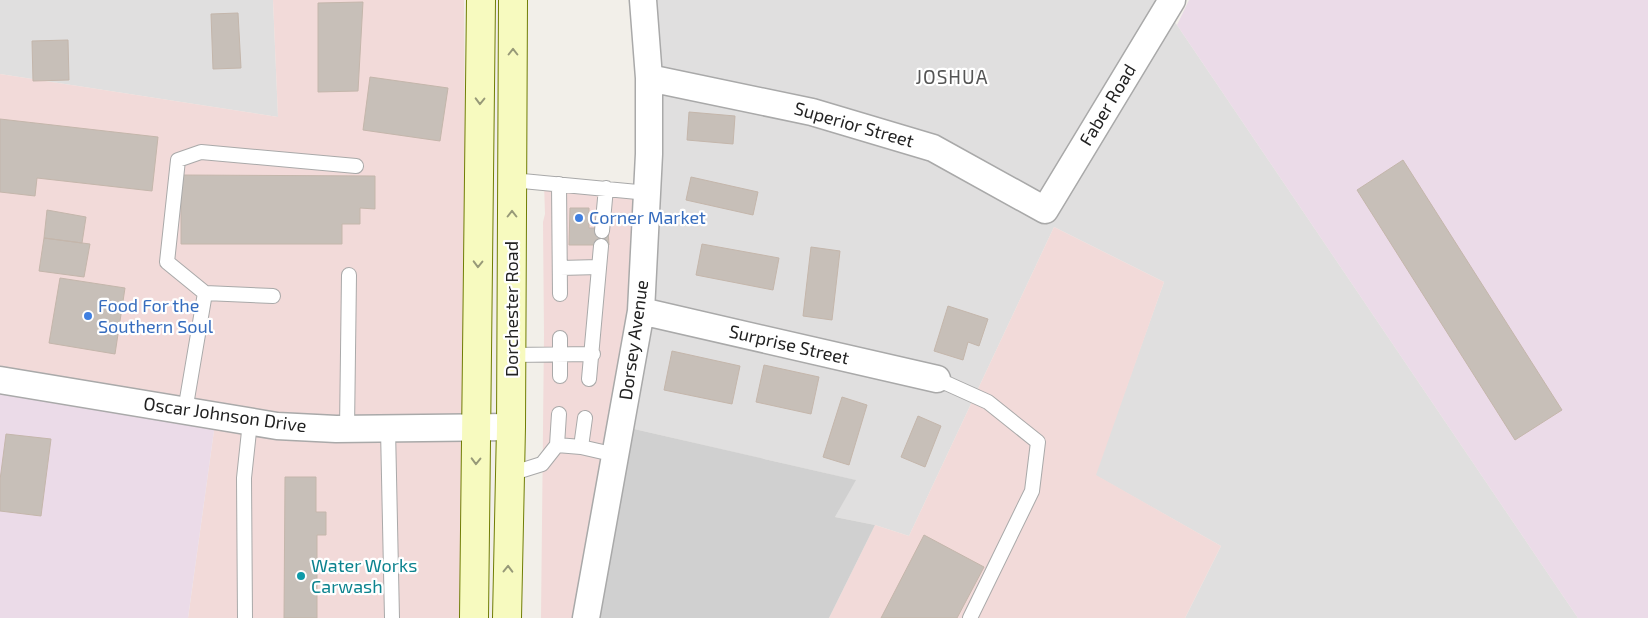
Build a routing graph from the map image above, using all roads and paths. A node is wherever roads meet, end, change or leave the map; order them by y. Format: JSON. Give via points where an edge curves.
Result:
{"nodes":[{"id":1,"x":481,"y":0,"type":"edge"},
{"id":2,"x":513,"y":0,"type":"edge"},
{"id":3,"x":643,"y":0,"type":"edge"},
{"id":4,"x":1172,"y":0,"type":"edge"},
{"id":5,"x":649,"y":78,"type":"junction"},
{"id":6,"x":356,"y":166,"type":"dead end"},
{"id":7,"x":512,"y":180,"type":"junction"},
{"id":8,"x":559,"y":184,"type":"junction"},
{"id":9,"x":606,"y":188,"type":"junction"},
{"id":10,"x":648,"y":193,"type":"junction"},
{"id":11,"x":1045,"y":210,"type":"joint"},
{"id":12,"x":602,"y":231,"type":"dead end"},
{"id":13,"x":601,"y":246,"type":"dead end"},
{"id":14,"x":599,"y":267,"type":"junction"},
{"id":15,"x":560,"y":268,"type":"junction"},
{"id":16,"x":349,"y":276,"type":"dead end"},
{"id":17,"x":205,"y":293,"type":"junction"},
{"id":18,"x":560,"y":294,"type":"dead end"},
{"id":19,"x":273,"y":296,"type":"dead end"},
{"id":20,"x":641,"y":311,"type":"junction"},
{"id":21,"x":560,"y":338,"type":"dead end"},
{"id":22,"x":560,"y":354,"type":"junction"},
{"id":23,"x":593,"y":354,"type":"junction"},
{"id":24,"x":512,"y":355,"type":"junction"},
{"id":25,"x":560,"y":376,"type":"dead end"},
{"id":26,"x":590,"y":379,"type":"dead end"},
{"id":27,"x":937,"y":379,"type":"joint"},
{"id":28,"x":0,"y":380,"type":"edge"},
{"id":29,"x":185,"y":411,"type":"junction"},
{"id":30,"x":559,"y":414,"type":"dead end"},
{"id":31,"x":585,"y":418,"type":"dead end"},
{"id":32,"x":250,"y":422,"type":"junction"},
{"id":33,"x":511,"y":426,"type":"junction"},
{"id":34,"x":476,"y":428,"type":"junction"},
{"id":35,"x":347,"y":429,"type":"junction"},
{"id":36,"x":388,"y":429,"type":"junction"},
{"id":37,"x":557,"y":445,"type":"junction"},
{"id":38,"x":582,"y":447,"type":"junction"},
{"id":39,"x":616,"y":455,"type":"junction"},
{"id":40,"x":510,"y":474,"type":"junction"},
{"id":41,"x":245,"y":618,"type":"edge"},
{"id":42,"x":392,"y":618,"type":"edge"},
{"id":43,"x":474,"y":618,"type":"edge"},
{"id":44,"x":507,"y":618,"type":"edge"},
{"id":45,"x":586,"y":618,"type":"edge"},
{"id":46,"x":970,"y":618,"type":"edge"}],
"edges":[{"from":1,"to":34,"type":"main road","name":"Dorchester Road","one_way":true},
{"from":7,"to":2,"type":"main road","name":"Dorchester Road","one_way":true},
{"from":3,"to":5,"type":"street","name":"Dorsey Avenue"},
{"from":4,"to":11,"type":"street","name":"Faber Road"},
{"from":5,"to":10,"type":"street","name":"Dorsey Avenue"},
{"from":5,"to":11,"type":"street","name":"Superior Street","via":[[812,112],[933,148]]},
{"from":6,"to":17,"type":"lane","via":[[201,152],[178,160],[167,262]]},
{"from":7,"to":8,"type":"lane"},
{"from":24,"to":7,"type":"main road","name":"Dorchester Road","one_way":true},
{"from":8,"to":9,"type":"lane"},
{"from":8,"to":15,"type":"lane"},
{"from":9,"to":10,"type":"lane"},
{"from":9,"to":12,"type":"lane"},
{"from":10,"to":20,"type":"street","name":"Dorsey Avenue"},
{"from":13,"to":14,"type":"lane"},
{"from":14,"to":15,"type":"lane"},
{"from":14,"to":23,"type":"lane"},
{"from":15,"to":18,"type":"lane"},
{"from":16,"to":35,"type":"lane"},
{"from":17,"to":19,"type":"lane"},
{"from":17,"to":29,"type":"lane"},
{"from":20,"to":27,"type":"street","name":"Surprise Street"},
{"from":20,"to":39,"type":"street","name":"Dorsey Avenue"},
{"from":21,"to":22,"type":"lane"},
{"from":22,"to":23,"type":"lane"},
{"from":22,"to":24,"type":"lane"},
{"from":22,"to":25,"type":"lane"},
{"from":23,"to":26,"type":"lane"},
{"from":24,"to":33,"type":"main road","name":"Dorchester Road"},
{"from":27,"to":46,"type":"lane","via":[[988,402],[1038,442],[1032,491]]},
{"from":28,"to":29,"type":"street","name":"Oscar Johnson Drive"},
{"from":29,"to":32,"type":"street","name":"Oscar Johnson Drive"},
{"from":30,"to":37,"type":"lane"},
{"from":31,"to":38,"type":"lane"},
{"from":32,"to":35,"type":"street","name":"Oscar Johnson Drive"},
{"from":32,"to":41,"type":"lane","via":[[244,478]]},
{"from":33,"to":34,"type":"street","name":"Oscar Johnson Drive"},
{"from":33,"to":40,"type":"main road","name":"Dorchester Road"},
{"from":34,"to":36,"type":"street","name":"Oscar Johnson Drive"},
{"from":34,"to":43,"type":"main road","name":"Dorchester Road","one_way":true},
{"from":35,"to":36,"type":"street","name":"Oscar Johnson Drive"},
{"from":36,"to":42,"type":"lane"},
{"from":37,"to":38,"type":"lane"},
{"from":37,"to":40,"type":"lane","via":[[542,464]]},
{"from":38,"to":39,"type":"lane"},
{"from":39,"to":45,"type":"street","name":"Dorsey Avenue"},
{"from":44,"to":40,"type":"main road","name":"Dorchester Road","one_way":true}]}
